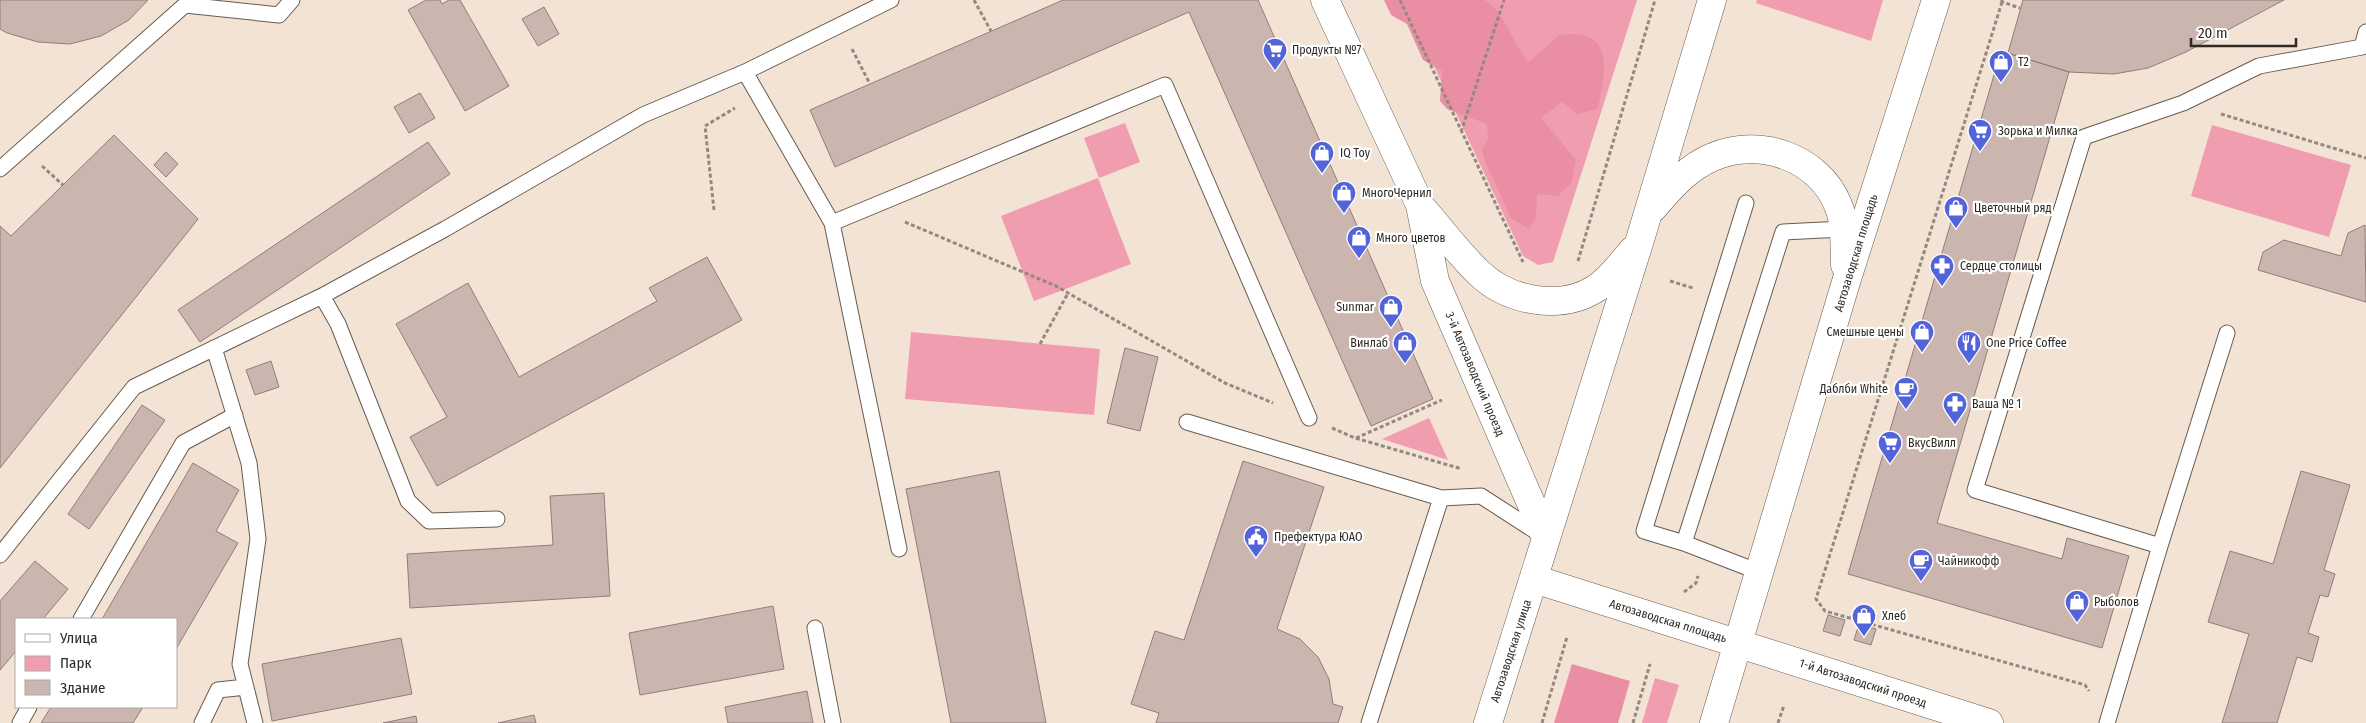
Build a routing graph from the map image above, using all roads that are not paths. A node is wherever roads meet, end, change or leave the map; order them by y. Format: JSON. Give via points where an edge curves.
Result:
{"nodes":[{"id":1,"x":292,"y":0,"type":"edge"},
{"id":2,"x":891,"y":0,"type":"edge"},
{"id":3,"x":1325,"y":0,"type":"edge"},
{"id":4,"x":1712,"y":0,"type":"edge"},
{"id":5,"x":1936,"y":0,"type":"edge"},
{"id":6,"x":2366,"y":32,"type":"edge"},
{"id":7,"x":745,"y":72,"type":"junction"},
{"id":8,"x":0,"y":169,"type":"edge"},
{"id":9,"x":1746,"y":203,"type":"dead end"},
{"id":10,"x":1420,"y":206,"type":"junction"},
{"id":11,"x":1647,"y":216,"type":"junction"},
{"id":12,"x":832,"y":223,"type":"junction"},
{"id":13,"x":1843,"y":229,"type":"junction"},
{"id":14,"x":1639,"y":243,"type":"junction"},
{"id":15,"x":1846,"y":282,"type":"junction"},
{"id":16,"x":322,"y":296,"type":"junction"},
{"id":17,"x":2228,"y":333,"type":"dead end"},
{"id":18,"x":214,"y":348,"type":"junction"},
{"id":19,"x":235,"y":415,"type":"junction"},
{"id":20,"x":1309,"y":418,"type":"road end"},
{"id":21,"x":1187,"y":422,"type":"dead end"},
{"id":22,"x":1441,"y":498,"type":"junction"},
{"id":23,"x":497,"y":519,"type":"dead end"},
{"id":24,"x":1546,"y":538,"type":"junction"},
{"id":25,"x":1684,"y":543,"type":"junction"},
{"id":26,"x":2160,"y":546,"type":"junction"},
{"id":27,"x":899,"y":550,"type":"dead end"},
{"id":28,"x":0,"y":555,"type":"edge"},
{"id":29,"x":1759,"y":572,"type":"junction"},
{"id":30,"x":1534,"y":578,"type":"junction"},
{"id":31,"x":81,"y":618,"type":"edge"},
{"id":32,"x":815,"y":628,"type":"dead end"},
{"id":33,"x":1738,"y":642,"type":"junction"},
{"id":34,"x":246,"y":687,"type":"junction"},
{"id":35,"x":28,"y":708,"type":"edge"},
{"id":36,"x":2108,"y":720,"type":"edge"},
{"id":37,"x":20,"y":723,"type":"edge"},
{"id":38,"x":202,"y":723,"type":"edge"},
{"id":39,"x":255,"y":723,"type":"edge"},
{"id":40,"x":833,"y":723,"type":"edge"},
{"id":41,"x":1369,"y":723,"type":"edge"},
{"id":42,"x":1488,"y":723,"type":"edge"},
{"id":43,"x":1714,"y":723,"type":"edge"},
{"id":44,"x":1989,"y":723,"type":"edge"}],
"edges":[{"from":1,"to":8,"type":"lane","via":[[278,15],[185,5]]},
{"from":2,"to":7,"type":"lane"},
{"from":3,"to":10,"type":"street","name":"3-й Автозаводский проезд"},
{"from":4,"to":11,"type":"street"},
{"from":5,"to":15,"type":"street","name":"Автозаводская площадь"},
{"from":6,"to":26,"type":"lane","via":[[2362,47],[2259,66],[2183,103],[2084,137],[1975,490]]},
{"from":7,"to":12,"type":"lane"},
{"from":7,"to":16,"type":"lane","via":[[643,115]]},
{"from":9,"to":25,"type":"lane","via":[[1644,531]]},
{"from":10,"to":14,"type":"street","name":"3-й Автозаводский проезд","via":[[1479,273],[1498,287],[1541,301],[1570,300],[1596,289]]},
{"from":10,"to":24,"type":"street","name":"3-й Автозаводский проезд","via":[[1435,281]]},
{"from":11,"to":13,"type":"street","via":[[1679,178],[1713,157],[1747,149],[1774,152],[1802,162],[1822,180],[1838,205]]},
{"from":11,"to":14,"type":"street"},
{"from":12,"to":20,"type":"lane","via":[[1165,85]]},
{"from":12,"to":27,"type":"lane"},
{"from":13,"to":15,"type":"street"},
{"from":13,"to":25,"type":"lane","via":[[1783,232]]},
{"from":14,"to":24,"type":"street"},
{"from":15,"to":29,"type":"street","name":"Автозаводская площадь"},
{"from":16,"to":18,"type":"lane"},
{"from":16,"to":23,"type":"lane","via":[[338,324],[408,501],[430,521]]},
{"from":17,"to":26,"type":"lane"},
{"from":18,"to":19,"type":"lane"},
{"from":18,"to":28,"type":"lane","via":[[134,387]]},
{"from":19,"to":31,"type":"lane","via":[[184,443]]},
{"from":19,"to":34,"type":"lane","via":[[249,463],[258,539],[240,664]]},
{"from":21,"to":22,"type":"lane"},
{"from":22,"to":24,"type":"lane","via":[[1482,496]]},
{"from":22,"to":41,"type":"lane"},
{"from":24,"to":30,"type":"street"},
{"from":25,"to":29,"type":"lane"},
{"from":26,"to":36,"type":"lane"},
{"from":29,"to":33,"type":"street","name":"Автозаводская площадь"},
{"from":30,"to":33,"type":"street","name":"Автозаводская площадь"},
{"from":30,"to":42,"type":"street","name":"Автозаводская улица"},
{"from":32,"to":40,"type":"lane"},
{"from":33,"to":43,"type":"street"},
{"from":33,"to":44,"type":"street","name":"1-й Автозаводский проезд"},
{"from":34,"to":38,"type":"lane","via":[[218,690]]},
{"from":34,"to":39,"type":"lane"},
{"from":35,"to":37,"type":"lane"}]}
